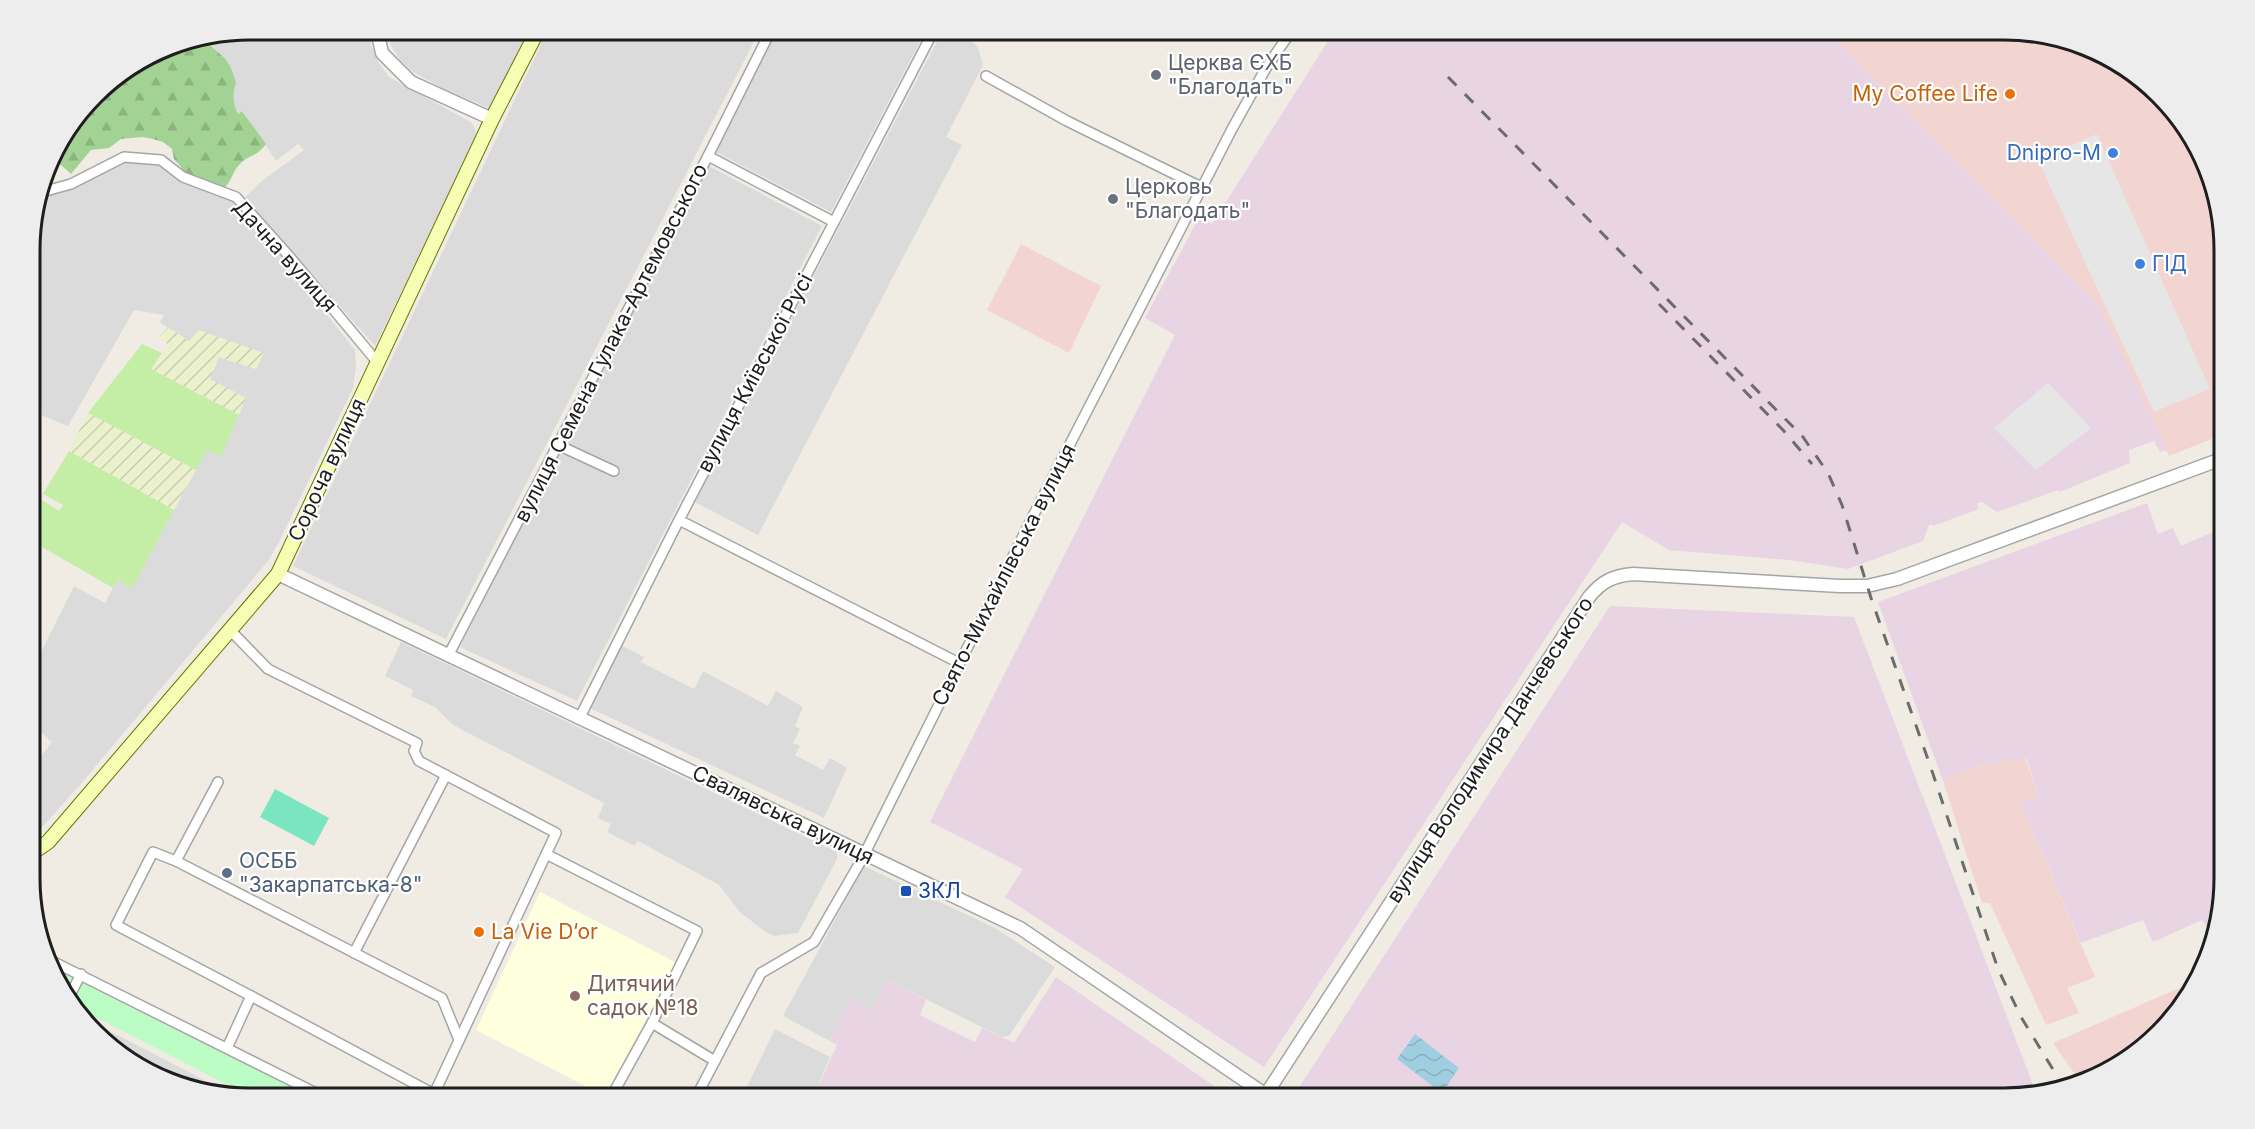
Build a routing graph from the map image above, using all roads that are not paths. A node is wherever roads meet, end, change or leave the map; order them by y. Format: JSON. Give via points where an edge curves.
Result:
{"nodes":[{"id":1,"x":379,"y":40,"type":"edge"},
{"id":2,"x":533,"y":40,"type":"edge"},
{"id":3,"x":766,"y":40,"type":"edge"},
{"id":4,"x":929,"y":40,"type":"edge"},
{"id":5,"x":1286,"y":40,"type":"edge"},
{"id":6,"x":986,"y":76,"type":"dead end"},
{"id":7,"x":492,"y":120,"type":"junction"},
{"id":8,"x":708,"y":156,"type":"junction"},
{"id":9,"x":1203,"y":188,"type":"junction"},
{"id":10,"x":50,"y":190,"type":"edge"},
{"id":11,"x":834,"y":222,"type":"junction"},
{"id":12,"x":378,"y":363,"type":"junction"},
{"id":13,"x":558,"y":445,"type":"junction"},
{"id":14,"x":2214,"y":462,"type":"edge"},
{"id":15,"x":614,"y":471,"type":"dead end"},
{"id":16,"x":679,"y":520,"type":"junction"},
{"id":17,"x":278,"y":574,"type":"junction"},
{"id":18,"x":230,"y":630,"type":"junction"},
{"id":19,"x":450,"y":654,"type":"junction"},
{"id":20,"x":959,"y":663,"type":"junction"},
{"id":21,"x":580,"y":717,"type":"junction"},
{"id":22,"x":446,"y":775,"type":"junction"},
{"id":23,"x":218,"y":782,"type":"dead end"},
{"id":24,"x":40,"y":847,"type":"edge"},
{"id":25,"x":546,"y":854,"type":"junction"},
{"id":26,"x":864,"y":854,"type":"junction"},
{"id":27,"x":177,"y":861,"type":"junction"},
{"id":28,"x":354,"y":953,"type":"junction"},
{"id":29,"x":58,"y":964,"type":"edge"},
{"id":30,"x":81,"y":974,"type":"junction"},
{"id":31,"x":73,"y":990,"type":"edge"},
{"id":32,"x":250,"y":996,"type":"junction"},
{"id":33,"x":652,"y":1023,"type":"junction"},
{"id":34,"x":459,"y":1040,"type":"junction"},
{"id":35,"x":226,"y":1048,"type":"junction"},
{"id":36,"x":715,"y":1061,"type":"junction"},
{"id":37,"x":306,"y":1088,"type":"edge"},
{"id":38,"x":418,"y":1088,"type":"edge"},
{"id":39,"x":437,"y":1088,"type":"edge"},
{"id":40,"x":616,"y":1088,"type":"edge"},
{"id":41,"x":701,"y":1088,"type":"edge"},
{"id":42,"x":1251,"y":1088,"type":"edge"},
{"id":43,"x":1270,"y":1088,"type":"edge"}],
"edges":[{"from":1,"to":7,"type":"street","via":[[382,53],[411,82]]},
{"from":2,"to":7,"type":"main road","name":"Сороча вулиця"},
{"from":3,"to":8,"type":"street","name":"вулиця Семена Гулака-Артемовського"},
{"from":4,"to":11,"type":"street","name":"вулиця Київської Русі"},
{"from":5,"to":9,"type":"street","name":"Свято-Михайлівська вулиця","via":[[1251,94]]},
{"from":6,"to":9,"type":"street"},
{"from":7,"to":12,"type":"main road","name":"Сороча вулиця"},
{"from":8,"to":11,"type":"street"},
{"from":8,"to":13,"type":"street","name":"вулиця Семена Гулака-Артемовського"},
{"from":9,"to":20,"type":"street","name":"Свято-Михайлівська вулиця"},
{"from":10,"to":12,"type":"street","name":"Дачна вулиця","via":[[124,157],[162,160],[183,177],[236,197]]},
{"from":11,"to":16,"type":"street","name":"вулиця Київської Русі"},
{"from":12,"to":17,"type":"main road","name":"Сороча вулиця"},
{"from":13,"to":15,"type":"street"},
{"from":13,"to":19,"type":"street","name":"вулиця Семена Гулака-Артемовського"},
{"from":14,"to":43,"type":"street","name":"вулиця Володимира Данчевського","via":[[1970,553],[1867,586],[1633,574],[1604,581],[1589,597]]},
{"from":16,"to":20,"type":"street"},
{"from":16,"to":21,"type":"street","name":"вулиця Київської Русі"},
{"from":17,"to":18,"type":"main road","name":"Сороча вулиця"},
{"from":17,"to":19,"type":"street","name":"Свалявська вулиця"},
{"from":18,"to":22,"type":"street","via":[[268,669],[417,743],[414,751],[419,760]]},
{"from":18,"to":24,"type":"main road","name":"Сороча вулиця"},
{"from":19,"to":21,"type":"street","name":"Свалявська вулиця"},
{"from":20,"to":26,"type":"street","name":"Свято-Михайлівська вулиця"},
{"from":21,"to":26,"type":"street","name":"Свалявська вулиця"},
{"from":22,"to":25,"type":"street","via":[[556,834]]},
{"from":22,"to":28,"type":"street"},
{"from":23,"to":27,"type":"street"},
{"from":25,"to":33,"type":"street","via":[[697,931]]},
{"from":25,"to":34,"type":"street"},
{"from":26,"to":36,"type":"street","name":"Свято-Михайлівська вулиця","via":[[814,942],[761,973]]},
{"from":26,"to":42,"type":"street","name":"Свалявська вулиця","via":[[1020,928]]},
{"from":27,"to":28,"type":"street"},
{"from":27,"to":32,"type":"street","via":[[153,852],[116,925]]},
{"from":28,"to":34,"type":"street","via":[[442,998]]},
{"from":29,"to":30,"type":"street"},
{"from":30,"to":31,"type":"street"},
{"from":30,"to":35,"type":"street"},
{"from":32,"to":35,"type":"street"},
{"from":32,"to":38,"type":"street"},
{"from":33,"to":36,"type":"street"},
{"from":33,"to":40,"type":"street"},
{"from":34,"to":39,"type":"street"},
{"from":35,"to":37,"type":"street"},
{"from":36,"to":41,"type":"street","name":"Свято-Михайлівська вулиця"}]}
